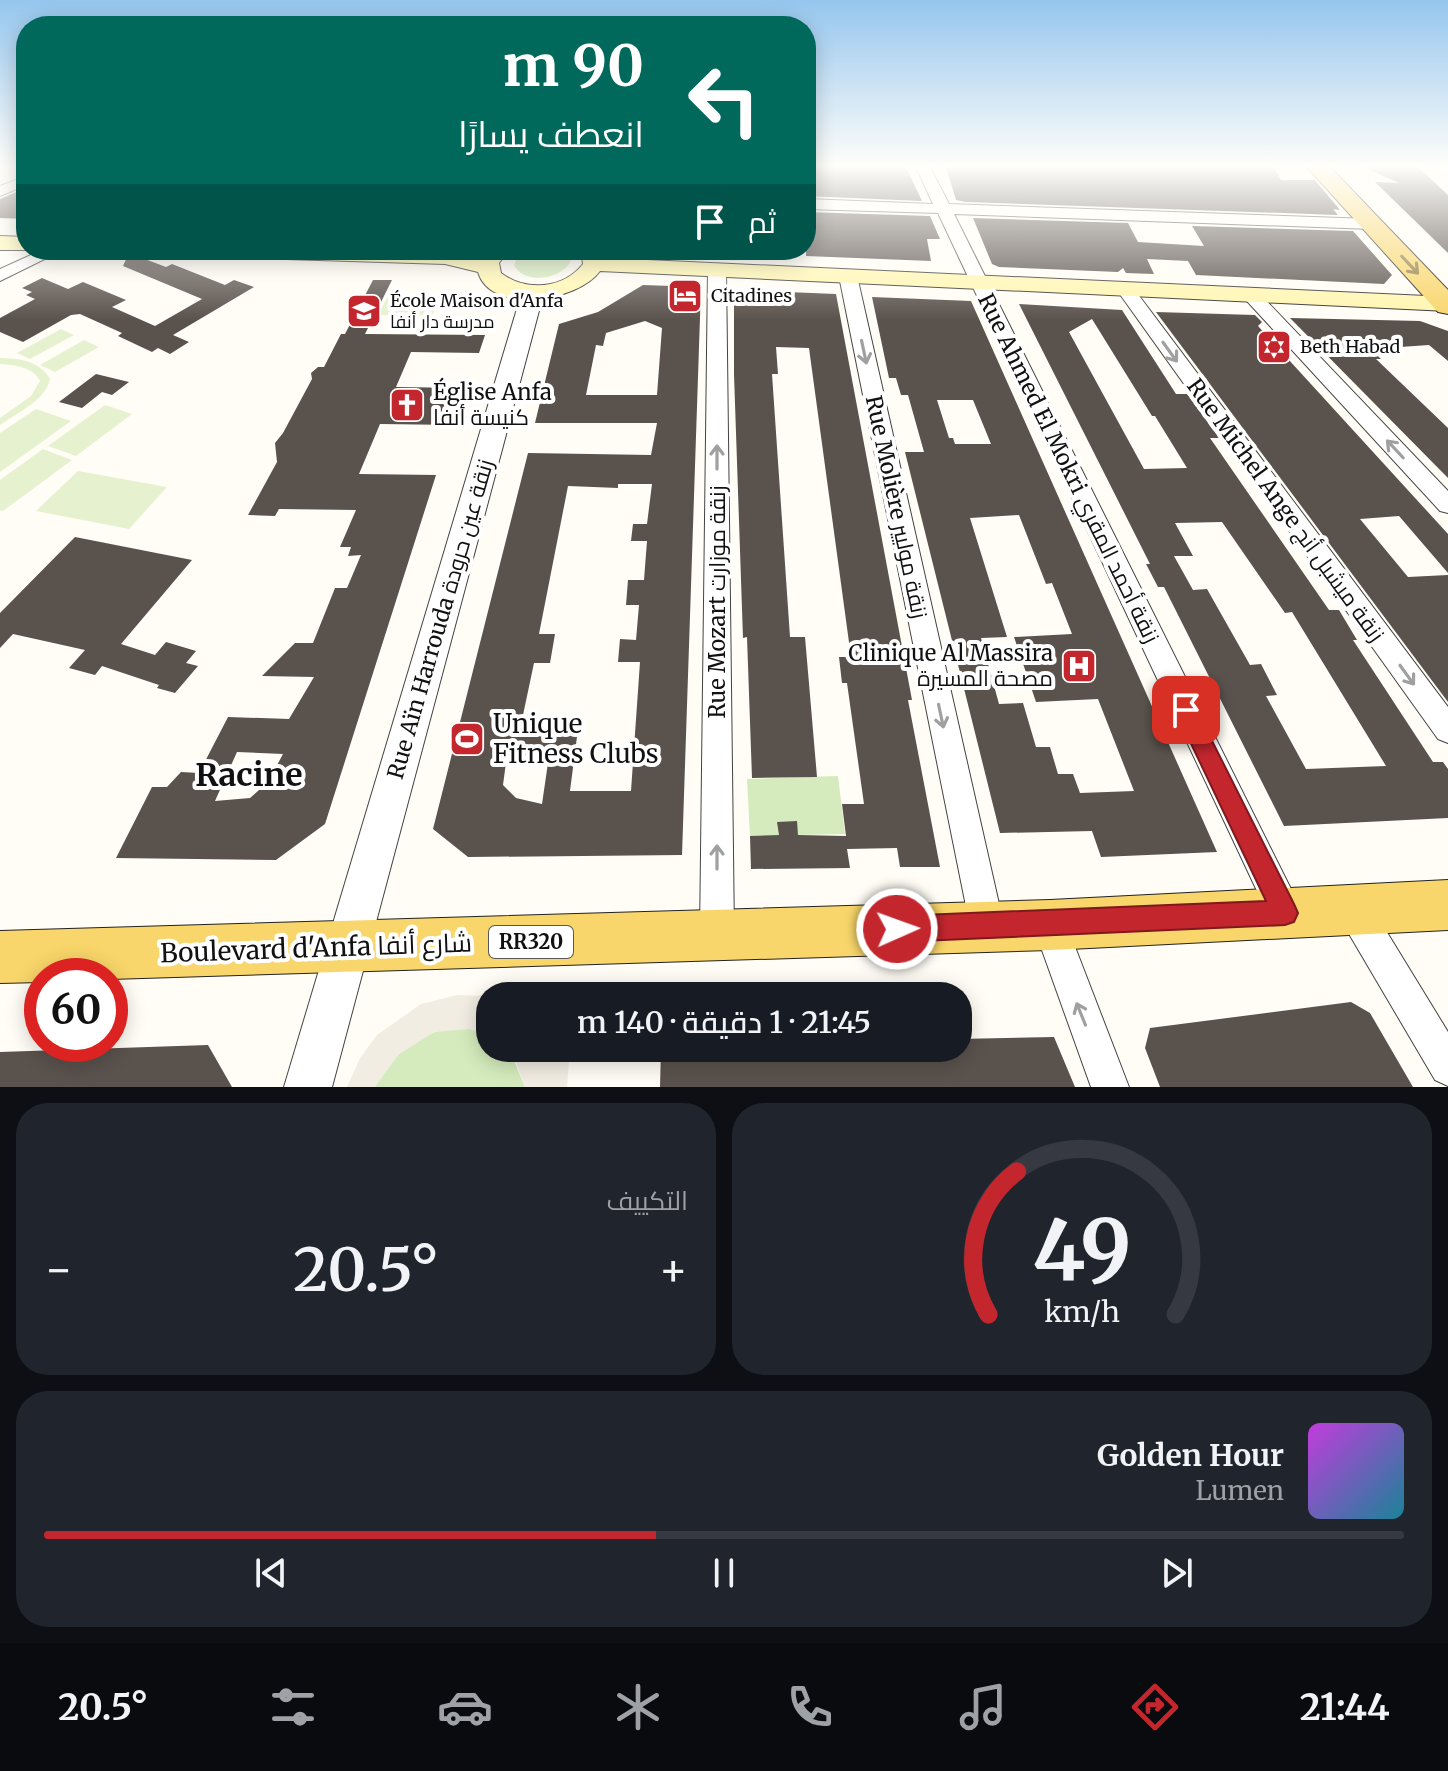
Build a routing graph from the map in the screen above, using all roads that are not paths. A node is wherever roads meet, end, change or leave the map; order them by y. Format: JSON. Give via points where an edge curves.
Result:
{"nodes":[{"id":1,"x":947,"y":218,"type":"edge"},
{"id":2,"x":1192,"y":218,"type":"edge"},
{"id":3,"x":1365,"y":218,"type":"edge"},
{"id":4,"x":1391,"y":218,"type":"edge"},
{"id":5,"x":1371,"y":224,"type":"junction"},
{"id":6,"x":34,"y":260,"type":"edge"},
{"id":7,"x":493,"y":260,"type":"edge"},
{"id":8,"x":592,"y":260,"type":"edge"},
{"id":9,"x":622,"y":260,"type":"edge"},
{"id":10,"x":717,"y":270,"type":"junction"},
{"id":11,"x":0,"y":276,"type":"edge"},
{"id":12,"x":848,"y":276,"type":"junction"},
{"id":13,"x":1448,"y":276,"type":"edge"},
{"id":14,"x":980,"y":282,"type":"junction"},
{"id":15,"x":1125,"y":289,"type":"junction"},
{"id":16,"x":533,"y":292,"type":"junction"},
{"id":17,"x":1251,"y":295,"type":"junction"},
{"id":18,"x":1447,"y":304,"type":"edge"},
{"id":19,"x":1448,"y":505,"type":"edge"},
{"id":20,"x":1448,"y":730,"type":"edge"},
{"id":21,"x":1448,"y":905,"type":"edge"},
{"id":22,"x":1354,"y":910,"type":"junction"},
{"id":23,"x":1285,"y":913,"type":"junction"},
{"id":24,"x":1050,"y":925,"type":"junction"},
{"id":25,"x":987,"y":926,"type":"junction"},
{"id":26,"x":717,"y":935,"type":"junction"},
{"id":27,"x":347,"y":947,"type":"junction"},
{"id":28,"x":0,"y":957,"type":"edge"},
{"id":29,"x":1448,"y":1067,"type":"edge"},
{"id":30,"x":308,"y":1087,"type":"edge"},
{"id":31,"x":1110,"y":1087,"type":"edge"}],
"edges":[{"from":1,"to":14,"type":"street","name":"Rue Ahmed El Mokri زنقة أحمد المقري"},
{"from":2,"to":5,"type":"street"},
{"from":3,"to":5,"type":"main road"},
{"from":4,"to":13,"type":"main road"},
{"from":5,"to":18,"type":"main road","one_way":true},
{"from":6,"to":11,"type":"street"},
{"from":7,"to":16,"type":"main road","via":[[490,276],[499,284]]},
{"from":8,"to":16,"type":"main road","via":[[587,275],[572,284]]},
{"from":9,"to":10,"type":"main road"},
{"from":10,"to":12,"type":"main road"},
{"from":26,"to":10,"type":"street","name":"Rue Mozart زنقة موزارت","one_way":true},
{"from":12,"to":14,"type":"main road"},
{"from":12,"to":25,"type":"street","name":"Rue Molière زنقة موليير","one_way":true},
{"from":14,"to":15,"type":"main road"},
{"from":14,"to":23,"type":"street","name":"Rue Ahmed El Mokri زنقة أحمد المقري"},
{"from":15,"to":17,"type":"main road"},
{"from":15,"to":20,"type":"street","name":"Rue Michel Ange زنقة ميشبل أنج","one_way":true},
{"from":16,"to":27,"type":"street","name":"Rue Aïn Harrouda زنقة عين حرودة"},
{"from":17,"to":18,"type":"main road"},
{"from":19,"to":17,"type":"street","one_way":true},
{"from":21,"to":22,"type":"main road","name":"Boulevard d'Anfa شارع أنفا","number":"RR320"},
{"from":22,"to":23,"type":"main road","name":"Boulevard d'Anfa شارع أنفا","number":"RR320"},
{"from":22,"to":29,"type":"street"},
{"from":23,"to":24,"type":"main road","name":"Boulevard d'Anfa شارع أنفا","number":"RR320"},
{"from":24,"to":25,"type":"main road","name":"Boulevard d'Anfa شارع أنفا","number":"RR320"},
{"from":31,"to":24,"type":"street","one_way":true},
{"from":25,"to":26,"type":"main road","name":"Boulevard d'Anfa شارع أنفا","number":"RR320"},
{"from":26,"to":27,"type":"main road","name":"Boulevard d'Anfa شارع أنفا","number":"RR320"},
{"from":27,"to":28,"type":"main road","name":"Boulevard d'Anfa شارع أنفا","number":"RR320"},
{"from":27,"to":30,"type":"street","name":"Rue Aïn Harrouda زنقة عين حرودة"}]}
